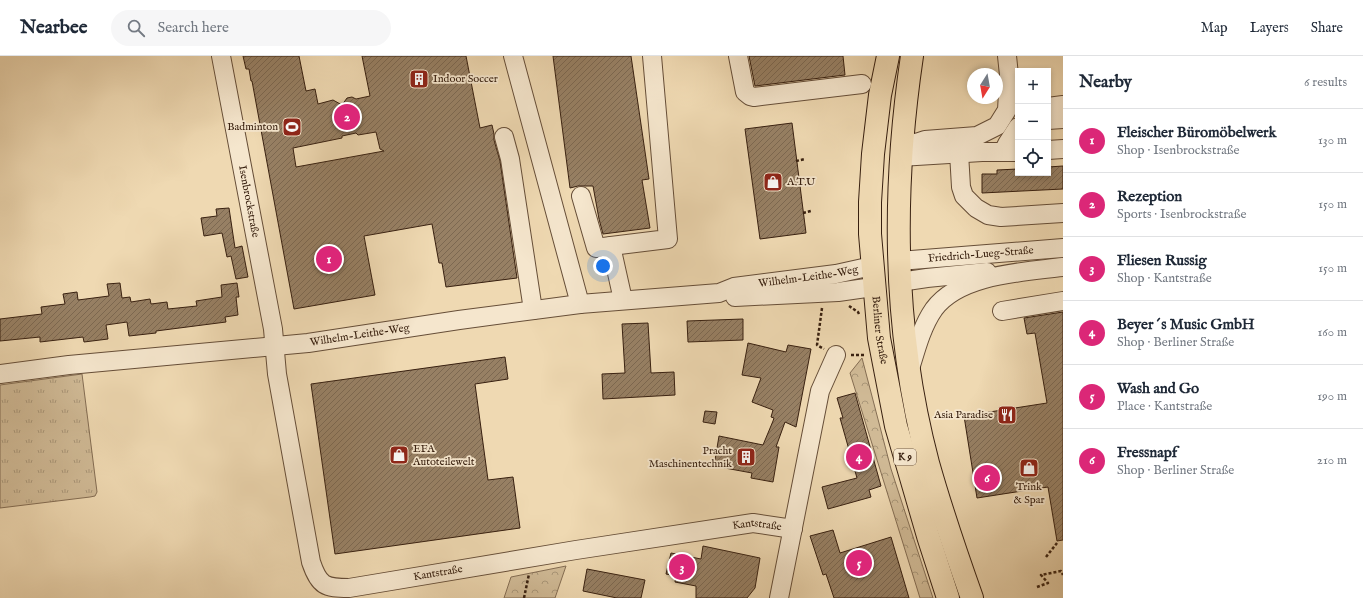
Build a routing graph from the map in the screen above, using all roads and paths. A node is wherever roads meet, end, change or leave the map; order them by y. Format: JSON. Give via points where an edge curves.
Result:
{"nodes":[{"id":1,"x":221,"y":56,"type":"edge"},
{"id":2,"x":513,"y":56,"type":"edge"},
{"id":3,"x":652,"y":56,"type":"edge"},
{"id":4,"x":738,"y":56,"type":"edge"},
{"id":5,"x":888,"y":56,"type":"edge"},
{"id":6,"x":912,"y":56,"type":"edge"},
{"id":7,"x":1007,"y":56,"type":"edge"},
{"id":8,"x":862,"y":84,"type":"dead end"},
{"id":9,"x":1063,"y":105,"type":"edge"},
{"id":10,"x":1013,"y":106,"type":"edge"},
{"id":11,"x":1051,"y":107,"type":"edge"},
{"id":12,"x":1063,"y":119,"type":"edge"},
{"id":13,"x":1051,"y":120,"type":"edge"},
{"id":14,"x":1015,"y":131,"type":"edge"},
{"id":15,"x":504,"y":137,"type":"dead end"},
{"id":16,"x":901,"y":149,"type":"junction"},
{"id":17,"x":1063,"y":149,"type":"edge"},
{"id":18,"x":1051,"y":150,"type":"edge"},
{"id":19,"x":1010,"y":152,"type":"edge"},
{"id":20,"x":959,"y":153,"type":"junction"},
{"id":21,"x":805,"y":159,"type":"dead end"},
{"id":22,"x":796,"y":161,"type":"dead end"},
{"id":23,"x":581,"y":196,"type":"dead end"},
{"id":24,"x":811,"y":211,"type":"dead end"},
{"id":25,"x":803,"y":212,"type":"dead end"},
{"id":26,"x":1063,"y":213,"type":"edge"},
{"id":27,"x":611,"y":246,"type":"junction"},
{"id":28,"x":1063,"y":248,"type":"edge"},
{"id":29,"x":1063,"y":267,"type":"edge"},
{"id":30,"x":900,"y":272,"type":"junction"},
{"id":31,"x":997,"y":275,"type":"junction"},
{"id":32,"x":873,"y":277,"type":"junction"},
{"id":33,"x":623,"y":300,"type":"junction"},
{"id":34,"x":1063,"y":301,"type":"edge"},
{"id":35,"x":580,"y":304,"type":"junction"},
{"id":36,"x":822,"y":305,"type":"dead end"},
{"id":37,"x":533,"y":310,"type":"junction"},
{"id":38,"x":1002,"y":311,"type":"dead end"},
{"id":39,"x":275,"y":347,"type":"junction"},
{"id":40,"x":836,"y":355,"type":"joint"},
{"id":41,"x":910,"y":369,"type":"junction"},
{"id":42,"x":0,"y":374,"type":"edge"},
{"id":43,"x":793,"y":529,"type":"junction"},
{"id":44,"x":1057,"y":543,"type":"dead end"},
{"id":45,"x":530,"y":557,"type":"junction"},
{"id":46,"x":1046,"y":557,"type":"dead end"},
{"id":47,"x":1063,"y":575,"type":"edge"},
{"id":48,"x":1037,"y":587,"type":"dead end"},
{"id":49,"x":524,"y":598,"type":"edge"},
{"id":50,"x":779,"y":598,"type":"edge"},
{"id":51,"x":948,"y":598,"type":"edge"},
{"id":52,"x":972,"y":598,"type":"edge"}],
"edges":[{"from":1,"to":39,"type":"street","name":"Isenbrockstraße"},
{"from":2,"to":35,"type":"street"},
{"from":3,"to":27,"type":"street","via":[[668,239]]},
{"from":4,"to":8,"type":"street","via":[[745,92],[754,97]]},
{"from":5,"to":32,"type":"main road","name":"Berliner Straße","number":"K 9","via":[[880,95],[873,154],[870,234]]},
{"from":6,"to":16,"type":"main road","number":"K 9"},
{"from":7,"to":10,"type":"street"},
{"from":9,"to":11,"type":"street"},
{"from":10,"to":16,"type":"street","via":[[1007,110],[997,126],[977,136],[925,140]]},
{"from":12,"to":13,"type":"street"},
{"from":14,"to":19,"type":"street","via":[[1006,144]]},
{"from":15,"to":37,"type":"street","via":[[510,159]]},
{"from":16,"to":20,"type":"street"},
{"from":16,"to":30,"type":"main road","number":"K 9","via":[[898,202]]},
{"from":17,"to":18,"type":"street"},
{"from":19,"to":20,"type":"street"},
{"from":20,"to":26,"type":"street","via":[[962,191],[968,201],[988,215],[1001,217]]},
{"from":21,"to":22,"type":"path"},
{"from":23,"to":27,"type":"street","via":[[596,248]]},
{"from":24,"to":25,"type":"path"},
{"from":27,"to":33,"type":"street"},
{"from":28,"to":30,"type":"street","name":"Friedrich-Lueg-Straße"},
{"from":29,"to":31,"type":"street","name":"Friedrich-Lueg-Straße"},
{"from":30,"to":31,"type":"street","name":"Friedrich-Lueg-Straße","via":[[927,278],[990,271]]},
{"from":30,"to":32,"type":"main road","name":"Wilhelm-Leithe-Weg"},
{"from":30,"to":41,"type":"main road","number":"K 9"},
{"from":31,"to":41,"type":"street","name":"Friedrich-Lueg-Straße","via":[[959,289],[943,299],[934,309],[922,332]]},
{"from":32,"to":33,"type":"street","name":"Wilhelm-Leithe-Weg","via":[[836,274],[734,287],[719,293]]},
{"from":32,"to":51,"type":"main road","name":"Berliner Straße","number":"K 9","via":[[879,338],[896,426]]},
{"from":33,"to":35,"type":"street","name":"Wilhelm-Leithe-Weg"},
{"from":34,"to":38,"type":"street"},
{"from":35,"to":37,"type":"street","name":"Wilhelm-Leithe-Weg"},
{"from":36,"to":40,"type":"path","via":[[817,345]]},
{"from":37,"to":39,"type":"street","name":"Wilhelm-Leithe-Weg"},
{"from":39,"to":42,"type":"street","name":"Wilhelm-Leithe-Weg","via":[[76,364]]},
{"from":39,"to":45,"type":"street","name":"Kantstraße","via":[[277,374],[311,562],[321,583],[333,588],[349,588]]},
{"from":40,"to":43,"type":"street","name":"Kantstraße","via":[[820,391]]},
{"from":41,"to":52,"type":"main road","number":"K 9","via":[[917,416],[928,462]]},
{"from":43,"to":45,"type":"street","name":"Kantstraße","via":[[753,522]]},
{"from":43,"to":50,"type":"street","name":"Kantstraße"},
{"from":44,"to":46,"type":"path"},
{"from":45,"to":49,"type":"path","via":[[530,572]]},
{"from":47,"to":48,"type":"path","via":[[1061,571],[1041,575],[1048,583]]}]}
